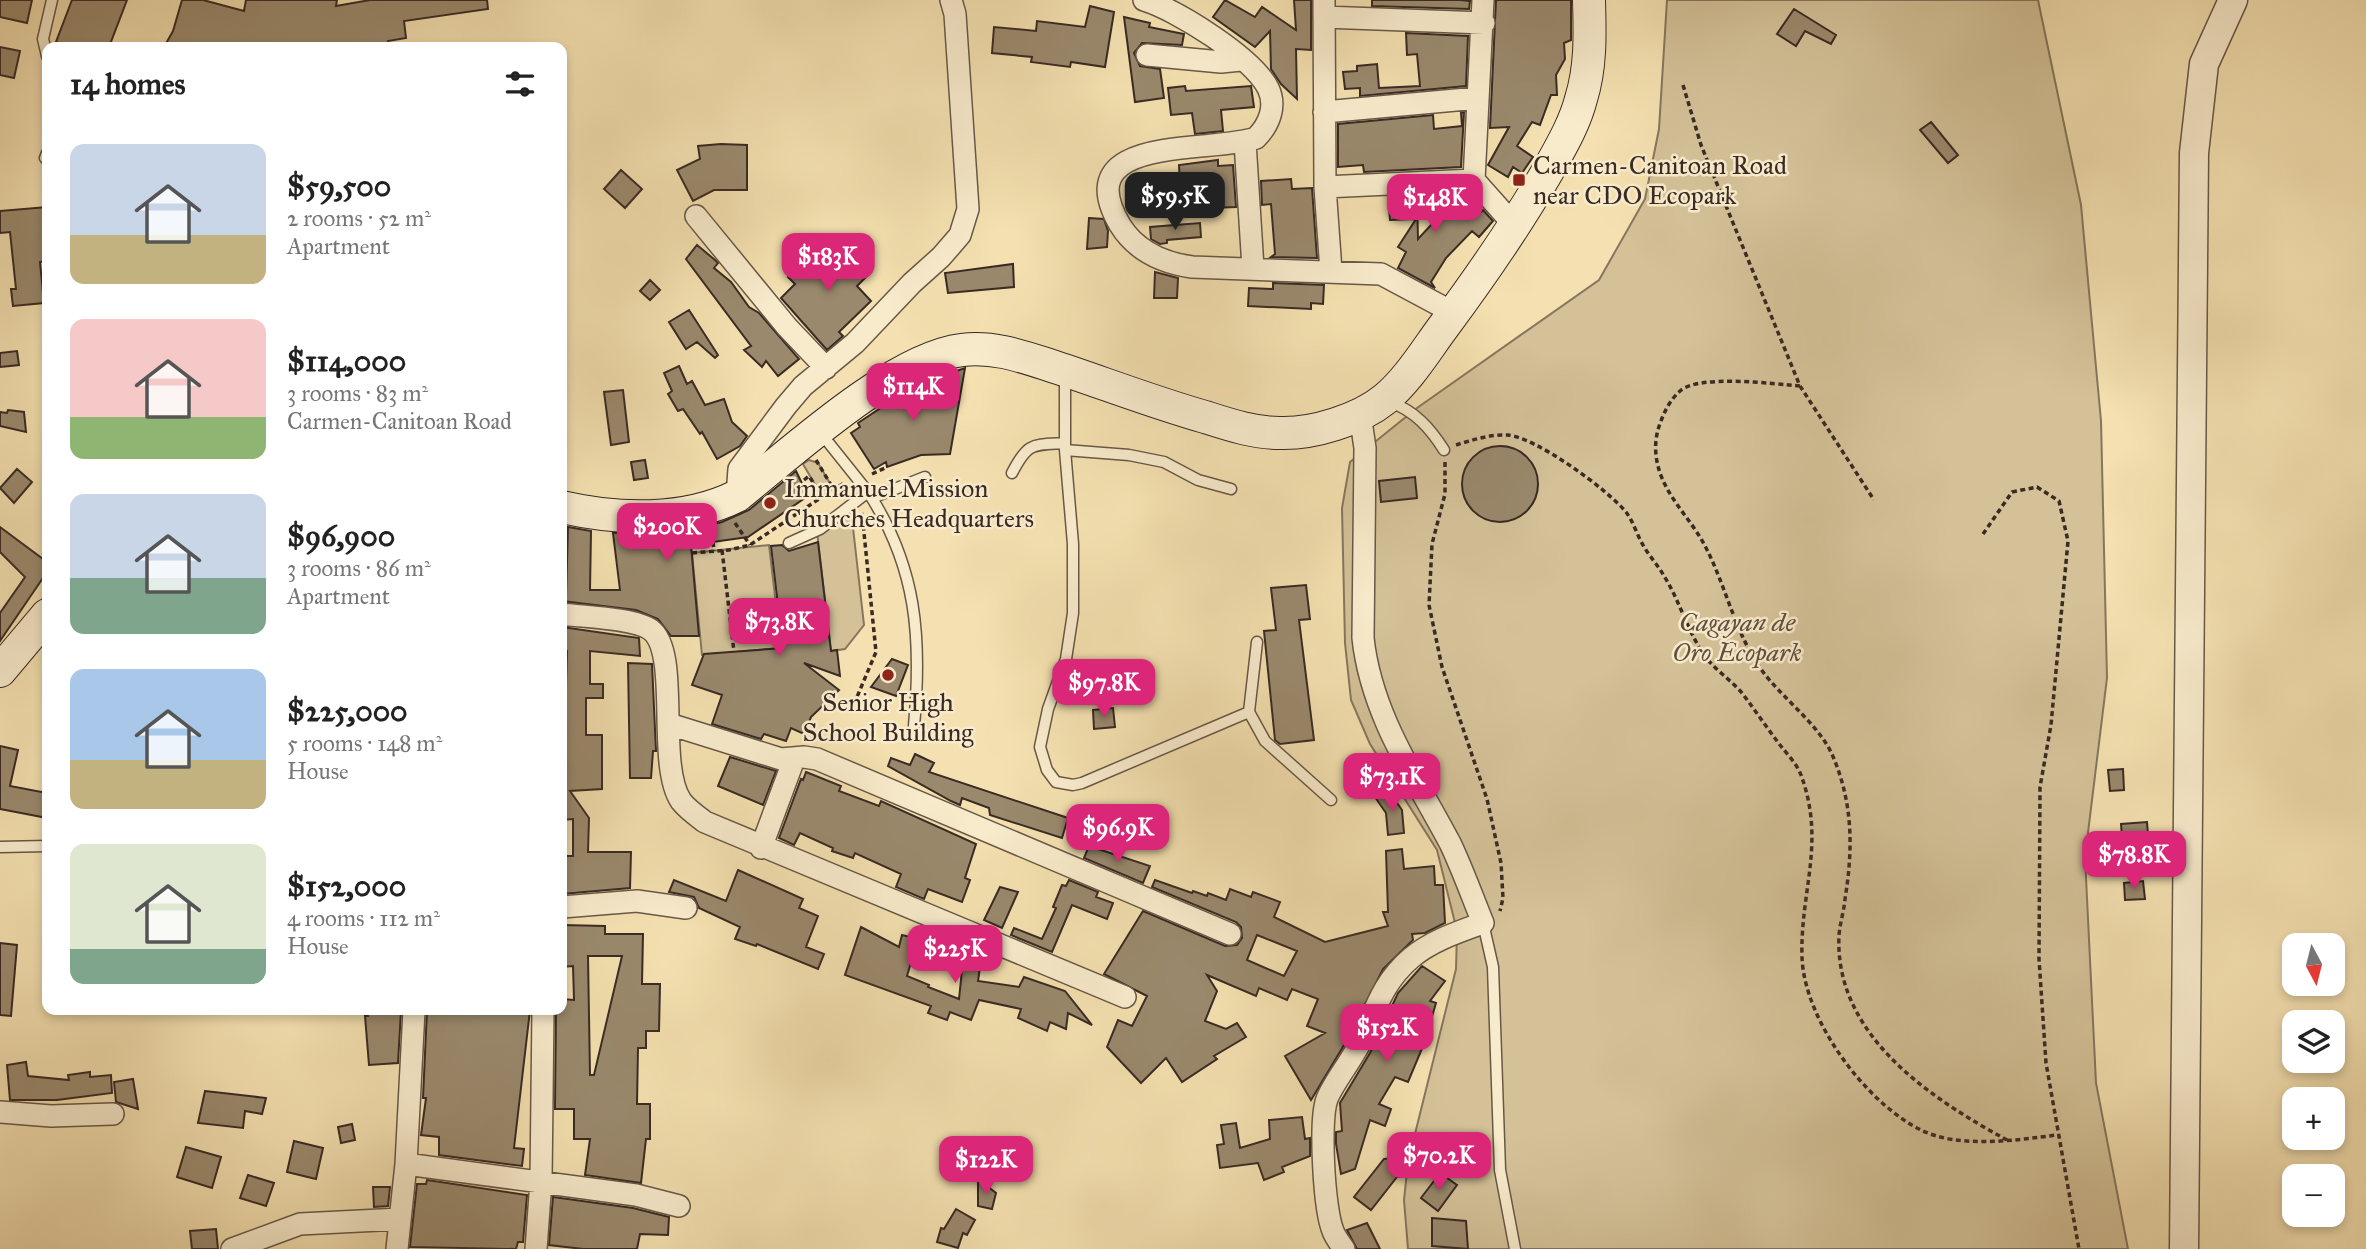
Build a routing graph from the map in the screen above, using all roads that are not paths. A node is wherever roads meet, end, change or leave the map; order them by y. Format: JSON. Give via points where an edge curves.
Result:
{"nodes":[{"id":1,"x":51,"y":0,"type":"edge"},
{"id":2,"x":951,"y":0,"type":"edge"},
{"id":3,"x":1144,"y":0,"type":"edge"},
{"id":4,"x":1483,"y":0,"type":"edge"},
{"id":5,"x":1590,"y":0,"type":"edge"},
{"id":6,"x":2233,"y":0,"type":"edge"},
{"id":7,"x":1324,"y":8,"type":"edge"},
{"id":8,"x":1483,"y":23,"type":"junction"},
{"id":9,"x":44,"y":42,"type":"edge"},
{"id":10,"x":1147,"y":55,"type":"dead end"},
{"id":11,"x":1241,"y":60,"type":"junction"},
{"id":12,"x":1478,"y":98,"type":"junction"},
{"id":13,"x":1324,"y":112,"type":"junction"},
{"id":14,"x":1245,"y":142,"type":"junction"},
{"id":15,"x":1474,"y":180,"type":"junction"},
{"id":16,"x":1325,"y":187,"type":"junction"},
{"id":17,"x":696,"y":216,"type":"dead end"},
{"id":18,"x":1515,"y":226,"type":"junction"},
{"id":19,"x":1253,"y":268,"type":"junction"},
{"id":20,"x":1331,"y":271,"type":"junction"},
{"id":21,"x":1454,"y":313,"type":"junction"},
{"id":22,"x":826,"y":368,"type":"junction"},
{"id":23,"x":1065,"y":370,"type":"junction"},
{"id":24,"x":1372,"y":407,"type":"junction"},
{"id":25,"x":811,"y":435,"type":"junction"},
{"id":26,"x":1065,"y":447,"type":"junction"},
{"id":27,"x":1444,"y":450,"type":"road end"},
{"id":28,"x":1012,"y":473,"type":"dead end"},
{"id":29,"x":925,"y":477,"type":"dead end"},
{"id":30,"x":1231,"y":489,"type":"dead end"},
{"id":31,"x":870,"y":495,"type":"junction"},
{"id":32,"x":567,"y":508,"type":"edge"},
{"id":33,"x":736,"y":508,"type":"junction"},
{"id":34,"x":789,"y":543,"type":"dead end"},
{"id":35,"x":567,"y":615,"type":"edge"},
{"id":36,"x":42,"y":621,"type":"edge"},
{"id":37,"x":1257,"y":642,"type":"dead end"},
{"id":38,"x":0,"y":671,"type":"edge"},
{"id":39,"x":1249,"y":712,"type":"junction"},
{"id":40,"x":669,"y":724,"type":"junction"},
{"id":41,"x":914,"y":726,"type":"dead end"},
{"id":42,"x":794,"y":759,"type":"junction"},
{"id":43,"x":1331,"y":800,"type":"dead end"},
{"id":44,"x":42,"y":846,"type":"edge"},
{"id":45,"x":0,"y":847,"type":"edge"},
{"id":46,"x":761,"y":848,"type":"junction"},
{"id":47,"x":567,"y":907,"type":"edge"},
{"id":48,"x":686,"y":908,"type":"dead end"},
{"id":49,"x":1483,"y":923,"type":"junction"},
{"id":50,"x":1230,"y":934,"type":"dead end"},
{"id":51,"x":1125,"y":997,"type":"dead end"},
{"id":52,"x":414,"y":1015,"type":"edge"},
{"id":53,"x":543,"y":1015,"type":"edge"},
{"id":54,"x":0,"y":1112,"type":"edge"},
{"id":55,"x":113,"y":1114,"type":"dead end"},
{"id":56,"x":406,"y":1164,"type":"junction"},
{"id":57,"x":541,"y":1181,"type":"junction"},
{"id":58,"x":679,"y":1206,"type":"dead end"},
{"id":59,"x":400,"y":1219,"type":"junction"},
{"id":60,"x":232,"y":1249,"type":"edge"},
{"id":61,"x":397,"y":1249,"type":"edge"},
{"id":62,"x":536,"y":1249,"type":"edge"},
{"id":63,"x":1344,"y":1249,"type":"edge"},
{"id":64,"x":1515,"y":1249,"type":"edge"},
{"id":65,"x":2184,"y":1249,"type":"edge"}],
"edges":[{"from":1,"to":9,"type":"lane"},
{"from":2,"to":22,"type":"street","via":[[968,209],[960,235]]},
{"from":3,"to":11,"type":"street","via":[[1183,15]]},
{"from":4,"to":8,"type":"street"},
{"from":5,"to":18,"type":"main road","via":[[1589,64],[1582,99],[1573,125]]},
{"from":6,"to":65,"type":"street","via":[[2204,64],[2194,153]]},
{"from":7,"to":8,"type":"street"},
{"from":7,"to":13,"type":"street"},
{"from":8,"to":12,"type":"street"},
{"from":10,"to":11,"type":"street"},
{"from":11,"to":14,"type":"street","via":[[1268,88],[1272,101],[1265,129]]},
{"from":12,"to":13,"type":"street"},
{"from":12,"to":15,"type":"street"},
{"from":13,"to":16,"type":"street"},
{"from":14,"to":19,"type":"street"},
{"from":14,"to":19,"type":"street","via":[[1147,153],[1118,165],[1109,179],[1109,195],[1120,225],[1136,244],[1156,257],[1192,267]]},
{"from":15,"to":16,"type":"street"},
{"from":15,"to":18,"type":"street"},
{"from":16,"to":20,"type":"street"},
{"from":17,"to":22,"type":"street"},
{"from":18,"to":21,"type":"main road"},
{"from":19,"to":20,"type":"street"},
{"from":20,"to":21,"type":"street","via":[[1393,278]]},
{"from":21,"to":24,"type":"main road","via":[[1404,380]]},
{"from":22,"to":33,"type":"street","via":[[803,386],[744,461],[737,476]]},
{"from":23,"to":24,"type":"main road","via":[[1153,402],[1256,431],[1301,431]]},
{"from":23,"to":25,"type":"main road","via":[[980,348],[945,353],[926,359]]},
{"from":23,"to":26,"type":"lane"},
{"from":24,"to":27,"type":"lane","via":[[1403,407],[1429,427]]},
{"from":24,"to":49,"type":"street","via":[[1365,448],[1366,666],[1383,718],[1452,848]]},
{"from":25,"to":31,"type":"lane"},
{"from":25,"to":33,"type":"main road"},
{"from":26,"to":28,"type":"lane","via":[[1033,445],[1024,450]]},
{"from":26,"to":30,"type":"lane","via":[[1164,462],[1198,480]]},
{"from":26,"to":39,"type":"lane","via":[[1073,613],[1066,659],[1041,737],[1042,757],[1050,776],[1065,785],[1082,783]]},
{"from":29,"to":31,"type":"lane"},
{"from":31,"to":34,"type":"lane"},
{"from":31,"to":41,"type":"lane","via":[[896,543],[911,587],[917,652]]},
{"from":32,"to":33,"type":"main road","via":[[642,516]]},
{"from":35,"to":40,"type":"street","via":[[650,628],[662,650]]},
{"from":36,"to":38,"type":"main road"},
{"from":37,"to":39,"type":"lane"},
{"from":39,"to":43,"type":"lane","via":[[1265,741]]},
{"from":40,"to":42,"type":"street","via":[[781,759]]},
{"from":40,"to":46,"type":"street","via":[[669,771],[681,800],[705,822]]},
{"from":42,"to":46,"type":"street"},
{"from":42,"to":50,"type":"street","via":[[804,757],[831,765]]},
{"from":44,"to":45,"type":"lane"},
{"from":46,"to":51,"type":"street"},
{"from":47,"to":48,"type":"street","via":[[637,901]]},
{"from":49,"to":63,"type":"street","via":[[1430,946],[1391,979],[1373,1008],[1350,1065],[1327,1097],[1322,1119],[1328,1210]]},
{"from":49,"to":64,"type":"lane","via":[[1490,947],[1500,1170]]},
{"from":52,"to":56,"type":"street"},
{"from":53,"to":57,"type":"street"},
{"from":54,"to":55,"type":"street"},
{"from":56,"to":57,"type":"street"},
{"from":56,"to":59,"type":"street"},
{"from":57,"to":58,"type":"street"},
{"from":57,"to":62,"type":"street"},
{"from":59,"to":60,"type":"street","via":[[300,1224]]},
{"from":59,"to":61,"type":"street"}]}
